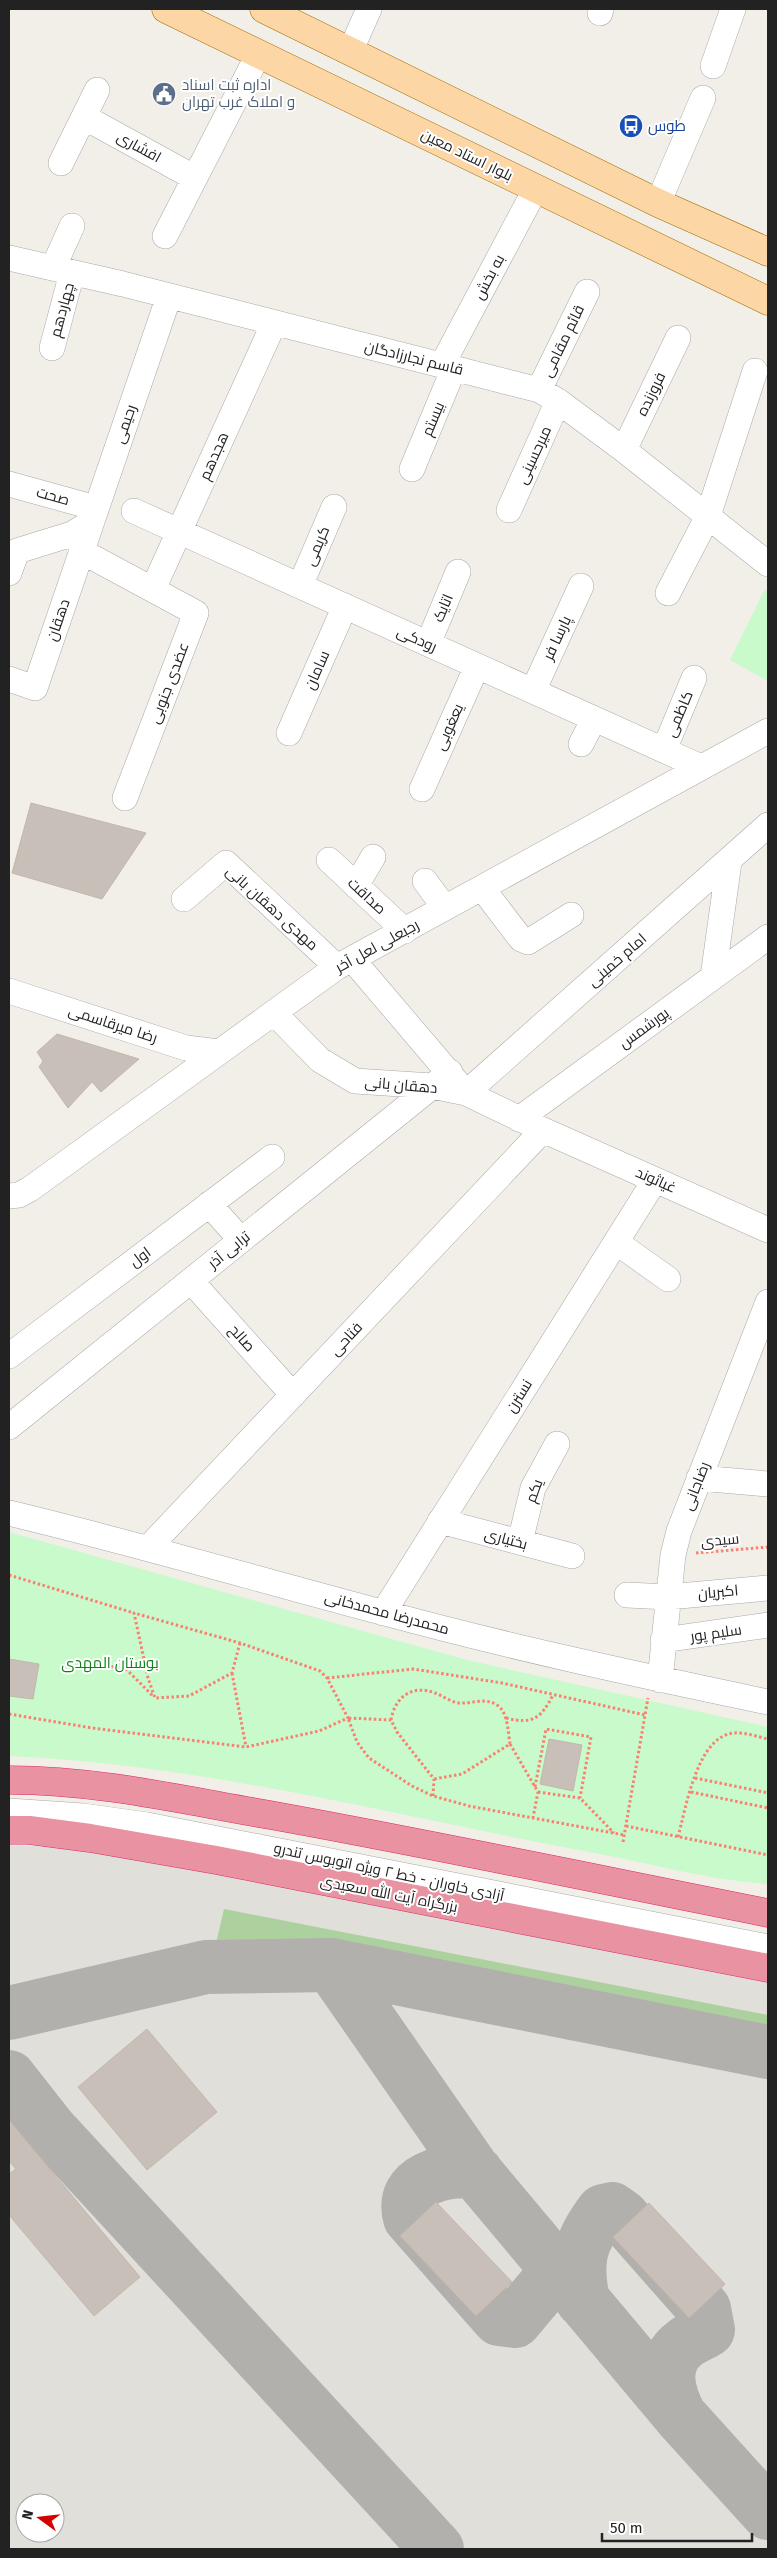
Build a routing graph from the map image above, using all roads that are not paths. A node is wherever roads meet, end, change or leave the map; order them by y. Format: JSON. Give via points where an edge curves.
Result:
{"nodes":[{"id":1,"x":166,"y":9,"type":"edge"},
{"id":2,"x":264,"y":9,"type":"edge"},
{"id":3,"x":369,"y":9,"type":"edge"},
{"id":4,"x":734,"y":9,"type":"edge"},
{"id":5,"x":350,"y":52,"type":"junction"},
{"id":6,"x":258,"y":55,"type":"junction"},
{"id":7,"x":713,"y":66,"type":"dead end"},
{"id":8,"x":97,"y":90,"type":"dead end"},
{"id":9,"x":703,"y":98,"type":"dead end"},
{"id":10,"x":84,"y":117,"type":"junction"},
{"id":11,"x":61,"y":163,"type":"dead end"},
{"id":12,"x":195,"y":178,"type":"junction"},
{"id":13,"x":536,"y":188,"type":"junction"},
{"id":14,"x":658,"y":203,"type":"junction"},
{"id":15,"x":72,"y":226,"type":"dead end"},
{"id":16,"x":631,"y":234,"type":"junction"},
{"id":17,"x":165,"y":236,"type":"dead end"},
{"id":18,"x":760,"y":248,"type":"edge"},
{"id":19,"x":9,"y":258,"type":"edge"},
{"id":20,"x":62,"y":270,"type":"junction"},
{"id":21,"x":727,"y":280,"type":"junction"},
{"id":22,"x":586,"y":292,"type":"dead end"},
{"id":23,"x":169,"y":296,"type":"junction"},
{"id":24,"x":768,"y":301,"type":"edge"},
{"id":25,"x":274,"y":323,"type":"junction"},
{"id":26,"x":678,"y":338,"type":"dead end"},
{"id":27,"x":52,"y":348,"type":"dead end"},
{"id":28,"x":448,"y":367,"type":"junction"},
{"id":29,"x":755,"y":371,"type":"dead end"},
{"id":30,"x":549,"y":395,"type":"junction"},
{"id":31,"x":624,"y":450,"type":"junction"},
{"id":32,"x":412,"y":469,"type":"dead end"},
{"id":33,"x":9,"y":484,"type":"edge"},
{"id":34,"x":334,"y":506,"type":"dead end"},
{"id":35,"x":509,"y":510,"type":"dead end"},
{"id":36,"x":134,"y":511,"type":"dead end"},
{"id":37,"x":94,"y":515,"type":"junction"},
{"id":38,"x":708,"y":516,"type":"junction"},
{"id":39,"x":179,"y":532,"type":"junction"},
{"id":40,"x":81,"y":551,"type":"junction"},
{"id":41,"x":768,"y":564,"type":"edge"},
{"id":42,"x":458,"y":572,"type":"dead end"},
{"id":43,"x":9,"y":573,"type":"edge"},
{"id":44,"x":300,"y":586,"type":"junction"},
{"id":45,"x":581,"y":586,"type":"dead end"},
{"id":46,"x":153,"y":589,"type":"junction"},
{"id":47,"x":668,"y":593,"type":"dead end"},
{"id":48,"x":345,"y":606,"type":"junction"},
{"id":49,"x":428,"y":644,"type":"junction"},
{"id":50,"x":477,"y":666,"type":"junction"},
{"id":51,"x":694,"y":678,"type":"dead end"},
{"id":52,"x":9,"y":679,"type":"edge"},
{"id":53,"x":533,"y":691,"type":"junction"},
{"id":54,"x":594,"y":719,"type":"junction"},
{"id":55,"x":768,"y":731,"type":"edge"},
{"id":56,"x":290,"y":733,"type":"dead end"},
{"id":57,"x":580,"y":744,"type":"dead end"},
{"id":58,"x":664,"y":750,"type":"junction"},
{"id":59,"x":701,"y":767,"type":"junction"},
{"id":60,"x":422,"y":789,"type":"dead end"},
{"id":61,"x":125,"y":798,"type":"dead end"},
{"id":62,"x":768,"y":826,"type":"edge"},
{"id":63,"x":373,"y":857,"type":"dead end"},
{"id":64,"x":330,"y":860,"type":"dead end"},
{"id":65,"x":729,"y":862,"type":"junction"},
{"id":66,"x":425,"y":881,"type":"dead end"},
{"id":67,"x":356,"y":886,"type":"junction"},
{"id":68,"x":482,"y":888,"type":"junction"},
{"id":69,"x":184,"y":899,"type":"dead end"},
{"id":70,"x":445,"y":908,"type":"junction"},
{"id":71,"x":571,"y":915,"type":"dead end"},
{"id":72,"x":404,"y":931,"type":"junction"},
{"id":73,"x":768,"y":937,"type":"edge"},
{"id":74,"x":344,"y":963,"type":"junction"},
{"id":75,"x":713,"y":977,"type":"junction"},
{"id":76,"x":9,"y":991,"type":"edge"},
{"id":77,"x":274,"y":1014,"type":"junction"},
{"id":78,"x":219,"y":1052,"type":"junction"},
{"id":79,"x":441,"y":1079,"type":"junction"},
{"id":80,"x":466,"y":1093,"type":"junction"},
{"id":81,"x":519,"y":1119,"type":"junction"},
{"id":82,"x":543,"y":1130,"type":"junction"},
{"id":83,"x":272,"y":1157,"type":"dead end"},
{"id":84,"x":655,"y":1180,"type":"junction"},
{"id":85,"x":9,"y":1196,"type":"edge"},
{"id":86,"x":209,"y":1204,"type":"junction"},
{"id":87,"x":768,"y":1230,"type":"edge"},
{"id":88,"x":241,"y":1240,"type":"junction"},
{"id":89,"x":616,"y":1242,"type":"junction"},
{"id":90,"x":668,"y":1279,"type":"dead end"},
{"id":91,"x":191,"y":1281,"type":"junction"},
{"id":92,"x":768,"y":1302,"type":"edge"},
{"id":93,"x":9,"y":1356,"type":"edge"},
{"id":94,"x":293,"y":1395,"type":"junction"},
{"id":95,"x":9,"y":1427,"type":"edge"},
{"id":96,"x":557,"y":1444,"type":"dead end"},
{"id":97,"x":699,"y":1478,"type":"junction"},
{"id":98,"x":768,"y":1484,"type":"edge"},
{"id":99,"x":9,"y":1513,"type":"edge"},
{"id":100,"x":440,"y":1521,"type":"junction"},
{"id":101,"x":520,"y":1542,"type":"junction"},
{"id":102,"x":149,"y":1547,"type":"junction"},
{"id":103,"x":572,"y":1556,"type":"dead end"},
{"id":104,"x":768,"y":1588,"type":"edge"},
{"id":105,"x":627,"y":1595,"type":"dead end"},
{"id":106,"x":668,"y":1597,"type":"junction"},
{"id":107,"x":383,"y":1613,"type":"junction"},
{"id":108,"x":768,"y":1624,"type":"edge"},
{"id":109,"x":663,"y":1640,"type":"junction"},
{"id":110,"x":656,"y":1679,"type":"junction"},
{"id":111,"x":768,"y":1702,"type":"edge"},
{"id":112,"x":9,"y":1780,"type":"edge"},
{"id":113,"x":9,"y":1801,"type":"edge"},
{"id":114,"x":9,"y":1810,"type":"edge"},
{"id":115,"x":9,"y":1830,"type":"edge"},
{"id":116,"x":768,"y":1913,"type":"edge"},
{"id":117,"x":768,"y":1935,"type":"edge"},
{"id":118,"x":768,"y":1947,"type":"edge"},
{"id":119,"x":768,"y":1968,"type":"edge"}],
"edges":[{"from":1,"to":6,"type":"main road","name":"بلوار استاد معین"},
{"from":2,"to":5,"type":"main road"},
{"from":3,"to":5,"type":"street"},
{"from":4,"to":7,"type":"street"},
{"from":5,"to":14,"type":"main road"},
{"from":6,"to":12,"type":"street"},
{"from":6,"to":13,"type":"main road","name":"بلوار استاد معین"},
{"from":8,"to":10,"type":"street"},
{"from":9,"to":14,"type":"street"},
{"from":10,"to":11,"type":"street"},
{"from":10,"to":12,"type":"street","name":"افشاری"},
{"from":12,"to":17,"type":"street"},
{"from":13,"to":16,"type":"main road","name":"بلوار استاد معین"},
{"from":13,"to":28,"type":"street","name":"به بخش"},
{"from":14,"to":16,"type":"main road","via":[[670,219],[662,236]]},
{"from":14,"to":18,"type":"main road"},
{"from":15,"to":20,"type":"street","name":"چهاردهم"},
{"from":16,"to":21,"type":"main road","name":"بلوار استاد معین"},
{"from":18,"to":21,"type":"main road","via":[[725,238],[714,243],[711,263]]},
{"from":19,"to":20,"type":"street","name":"قاسم نجارزادگان"},
{"from":20,"to":23,"type":"street","name":"قاسم نجارزادگان"},
{"from":20,"to":27,"type":"street","name":"چهاردهم"},
{"from":21,"to":24,"type":"main road","name":"بلوار استاد معین"},
{"from":22,"to":30,"type":"street","name":"قائم مقامی"},
{"from":23,"to":25,"type":"street","name":"قاسم نجارزادگان"},
{"from":23,"to":37,"type":"street","name":"رحیمی"},
{"from":25,"to":28,"type":"street","name":"قاسم نجارزادگان"},
{"from":25,"to":39,"type":"street","name":"هجدهم"},
{"from":26,"to":31,"type":"street","name":"فروزنده"},
{"from":28,"to":30,"type":"street","name":"قاسم نجارزادگان"},
{"from":28,"to":32,"type":"street","name":"بیستم"},
{"from":29,"to":38,"type":"street"},
{"from":30,"to":31,"type":"street","name":"قاسم نجارزادگان"},
{"from":30,"to":35,"type":"street","name":"میرحسینی"},
{"from":31,"to":38,"type":"street","name":"قاسم نجارزادگان"},
{"from":33,"to":37,"type":"street","name":"صحت"},
{"from":34,"to":44,"type":"street","name":"کریمی"},
{"from":36,"to":39,"type":"street","name":"رودکی"},
{"from":37,"to":40,"type":"street","name":"رحیمی"},
{"from":37,"to":43,"type":"street","via":[[72,534],[18,552]]},
{"from":38,"to":41,"type":"street","name":"قاسم نجارزادگان"},
{"from":38,"to":47,"type":"street"},
{"from":39,"to":44,"type":"street","name":"رودکی"},
{"from":39,"to":46,"type":"street","name":"هجدهم"},
{"from":40,"to":46,"type":"street"},
{"from":40,"to":52,"type":"street","name":"دهقان","via":[[35,688]]},
{"from":42,"to":49,"type":"street","name":"اتایک"},
{"from":44,"to":48,"type":"street","name":"رودکی"},
{"from":45,"to":53,"type":"street","name":"پارسا فر"},
{"from":46,"to":61,"type":"street","name":"عضدی جنوبی","via":[[196,613]]},
{"from":48,"to":49,"type":"street","name":"رودکی"},
{"from":48,"to":56,"type":"street","name":"سامان"},
{"from":49,"to":50,"type":"street","name":"رودکی"},
{"from":50,"to":53,"type":"street","name":"رودکی"},
{"from":50,"to":60,"type":"street","name":"یعغوبی"},
{"from":51,"to":58,"type":"street","name":"کاظمی"},
{"from":53,"to":54,"type":"street","name":"رودکی"},
{"from":54,"to":57,"type":"street"},
{"from":54,"to":58,"type":"street","name":"رودکی"},
{"from":55,"to":59,"type":"street","name":"رجبعلی لعل آخر"},
{"from":58,"to":59,"type":"street","name":"رودکی"},
{"from":59,"to":68,"type":"street","name":"رجبعلی لعل آخر"},
{"from":62,"to":65,"type":"street","name":"امام خمینی"},
{"from":63,"to":67,"type":"street"},
{"from":64,"to":67,"type":"street","name":"صداقت"},
{"from":65,"to":75,"type":"street"},
{"from":65,"to":80,"type":"street","name":"امام خمینی"},
{"from":66,"to":70,"type":"street"},
{"from":67,"to":72,"type":"street","name":"صداقت"},
{"from":68,"to":70,"type":"street","name":"رجبعلی لعل آخر"},
{"from":68,"to":71,"type":"street","via":[[521,939],[528,942]]},
{"from":69,"to":74,"type":"street","name":"مهدی دهقان بانی","via":[[226,863]]},
{"from":70,"to":72,"type":"street","name":"رجبعلی لعل آخر"},
{"from":72,"to":74,"type":"street","name":"رجبعلی لعل آخر"},
{"from":73,"to":75,"type":"street","name":"پورشمس"},
{"from":74,"to":77,"type":"street","name":"رجبعلی لعل آخر"},
{"from":74,"to":79,"type":"street"},
{"from":75,"to":81,"type":"street","name":"پورشمس"},
{"from":76,"to":78,"type":"street","name":"رضا میرقاسمی","via":[[186,1048]]},
{"from":77,"to":78,"type":"street","name":"رجبعلی لعل آخر"},
{"from":77,"to":79,"type":"street","name":"دهقان بانی","via":[[320,1060],[355,1081]]},
{"from":78,"to":85,"type":"street","name":"رجبعلی لعل آخر","via":[[30,1189]]},
{"from":79,"to":80,"type":"street","name":"دهقان بانی"},
{"from":79,"to":88,"type":"street","name":"ترابی آذر"},
{"from":80,"to":81,"type":"street","name":"دهقان بانی"},
{"from":81,"to":82,"type":"street","name":"دهقان بانی"},
{"from":82,"to":84,"type":"street","name":"غیاثوند"},
{"from":82,"to":94,"type":"street","name":"فتاحی"},
{"from":83,"to":86,"type":"street","name":"اول"},
{"from":84,"to":87,"type":"street","name":"غیاثوند"},
{"from":84,"to":89,"type":"street","name":"نسترن"},
{"from":86,"to":88,"type":"street"},
{"from":86,"to":93,"type":"street","name":"اول"},
{"from":88,"to":91,"type":"street","name":"ترابی آذر"},
{"from":89,"to":90,"type":"street"},
{"from":89,"to":100,"type":"street","name":"نسترن"},
{"from":91,"to":94,"type":"street","name":"صالح"},
{"from":91,"to":95,"type":"street","name":"ترابی آذر"},
{"from":92,"to":97,"type":"street","name":"رضاجانی"},
{"from":94,"to":102,"type":"street","name":"فتاحی"},
{"from":96,"to":101,"type":"street","name":"یکم","via":[[533,1488]]},
{"from":97,"to":98,"type":"street"},
{"from":97,"to":106,"type":"street","name":"رضاجانی","via":[[679,1531]]},
{"from":99,"to":102,"type":"street","name":"محمدرضا محمدخانی"},
{"from":100,"to":101,"type":"street","name":"بختیاری"},
{"from":100,"to":107,"type":"street","name":"نسترن"},
{"from":101,"to":103,"type":"street","name":"بختیاری"},
{"from":102,"to":107,"type":"street","name":"محمدرضا محمدخانی"},
{"from":104,"to":106,"type":"street","name":"اکبریان"},
{"from":105,"to":106,"type":"street","name":"اکبریان"},
{"from":106,"to":109,"type":"street","name":"رضاجانی"},
{"from":107,"to":110,"type":"street","name":"محمدرضا محمدخانی"},
{"from":108,"to":109,"type":"street","name":"سلیم پور"},
{"from":109,"to":110,"type":"street","name":"رضاجانی"},
{"from":110,"to":111,"type":"street","name":"محمدرضا محمدخانی"},
{"from":112,"to":116,"type":"highway","via":[[118,1787]]},
{"from":113,"to":117,"type":"street","name":"آزادی خاوران - خط ۲ ویژه اتوبوس تندرو","via":[[78,1804],[208,1826]]},
{"from":114,"to":118,"type":"street","name":"آزادی خاوران - خط ۲ ویژه اتوبوس تندرو","via":[[147,1825]]},
{"from":115,"to":119,"type":"highway","name":"بزرگراه آیت الله سعیدی","via":[[90,1838],[216,1860]]}]}
